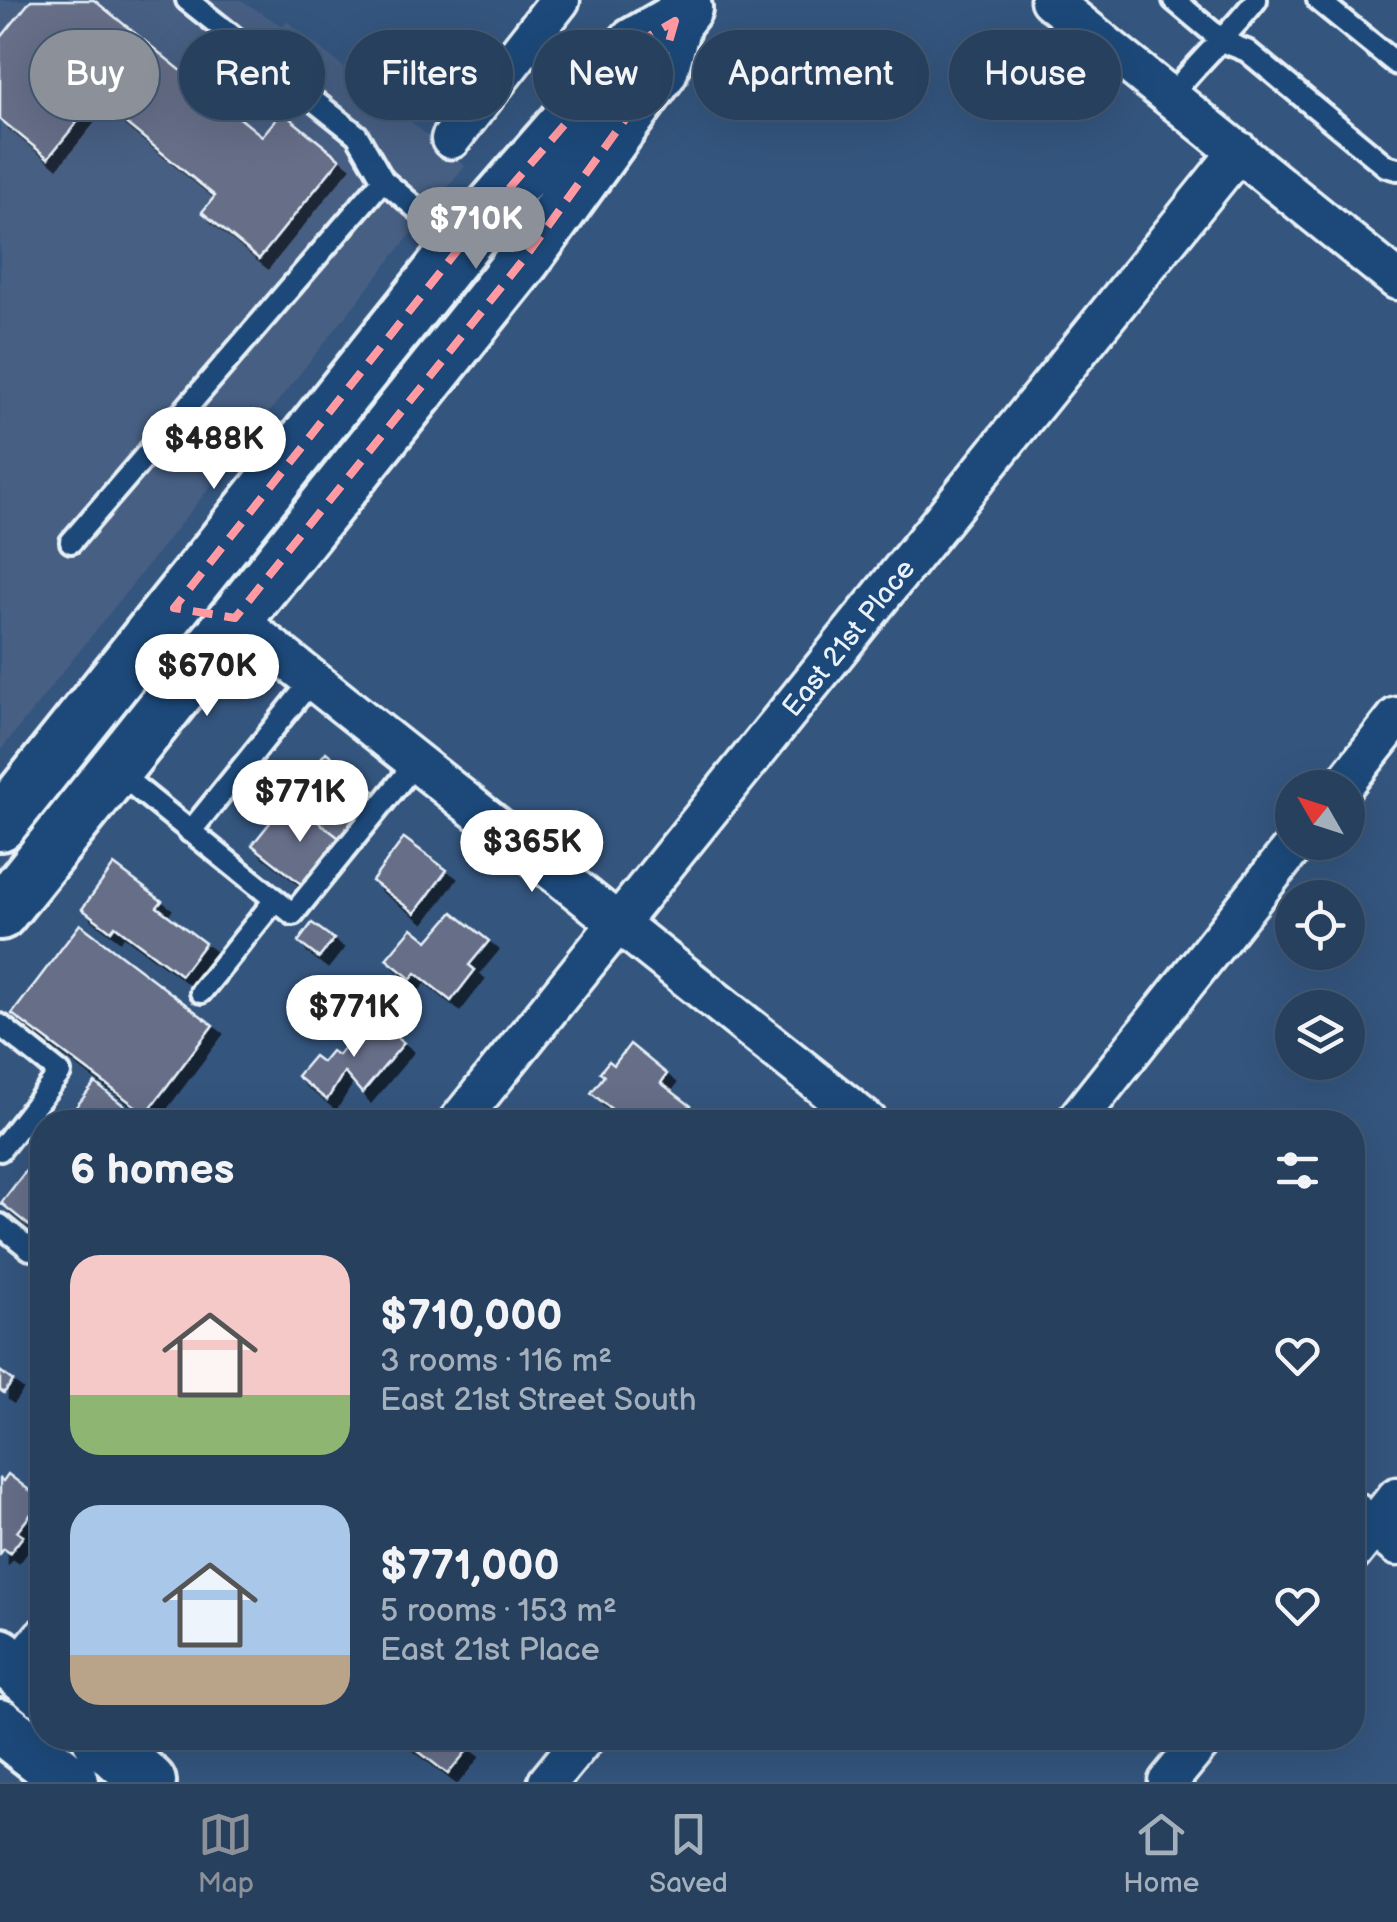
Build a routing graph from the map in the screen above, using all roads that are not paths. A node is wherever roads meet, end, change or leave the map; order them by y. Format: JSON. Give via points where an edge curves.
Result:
{"nodes":[{"id":1,"x":187,"y":0,"type":"edge"},
{"id":2,"x":560,"y":0,"type":"edge"},
{"id":3,"x":1050,"y":0,"type":"edge"},
{"id":4,"x":1174,"y":0,"type":"edge"},
{"id":5,"x":1256,"y":0,"type":"edge"},
{"id":6,"x":1318,"y":0,"type":"edge"},
{"id":7,"x":672,"y":7,"type":"edge"},
{"id":8,"x":1224,"y":42,"type":"junction"},
{"id":9,"x":1397,"y":64,"type":"edge"},
{"id":10,"x":1171,"y":96,"type":"junction"},
{"id":11,"x":450,"y":139,"type":"dead end"},
{"id":12,"x":1239,"y":151,"type":"junction"},
{"id":13,"x":1397,"y":169,"type":"edge"},
{"id":14,"x":383,"y":180,"type":"junction"},
{"id":15,"x":480,"y":222,"type":"junction"},
{"id":16,"x":524,"y":259,"type":"junction"},
{"id":17,"x":1397,"y":279,"type":"edge"},
{"id":18,"x":71,"y":542,"type":"dead end"},
{"id":19,"x":174,"y":608,"type":"junction"},
{"id":20,"x":235,"y":618,"type":"junction"},
{"id":21,"x":313,"y":679,"type":"junction"},
{"id":22,"x":1397,"y":717,"type":"edge"},
{"id":23,"x":417,"y":761,"type":"junction"},
{"id":24,"x":114,"y":770,"type":"junction"},
{"id":25,"x":1355,"y":770,"type":"edge"},
{"id":26,"x":0,"y":824,"type":"edge"},
{"id":27,"x":190,"y":832,"type":"junction"},
{"id":28,"x":1284,"y":860,"type":"edge"},
{"id":29,"x":275,"y":900,"type":"junction"},
{"id":30,"x":0,"y":913,"type":"edge"},
{"id":31,"x":620,"y":922,"type":"junction"},
{"id":32,"x":201,"y":992,"type":"dead end"},
{"id":33,"x":2,"y":1029,"type":"edge"},
{"id":34,"x":32,"y":1110,"type":"edge"},
{"id":35,"x":468,"y":1110,"type":"edge"},
{"id":36,"x":853,"y":1110,"type":"edge"},
{"id":37,"x":1085,"y":1110,"type":"edge"},
{"id":38,"x":30,"y":1112,"type":"edge"},
{"id":39,"x":0,"y":1150,"type":"edge"},
{"id":40,"x":0,"y":1226,"type":"edge"},
{"id":41,"x":30,"y":1249,"type":"dead end"},
{"id":42,"x":1397,"y":1497,"type":"edge"},
{"id":43,"x":1369,"y":1534,"type":"edge"},
{"id":44,"x":0,"y":1726,"type":"edge"},
{"id":45,"x":30,"y":1749,"type":"edge"},
{"id":46,"x":31,"y":1750,"type":"edge"},
{"id":47,"x":113,"y":1750,"type":"edge"},
{"id":48,"x":574,"y":1750,"type":"edge"},
{"id":49,"x":1194,"y":1750,"type":"edge"},
{"id":50,"x":72,"y":1782,"type":"edge"},
{"id":51,"x":149,"y":1782,"type":"edge"},
{"id":52,"x":548,"y":1782,"type":"edge"},
{"id":53,"x":1168,"y":1782,"type":"edge"}],
"edges":[{"from":1,"to":14,"type":"lane","via":[[357,134]]},
{"from":2,"to":11,"type":"street"},
{"from":3,"to":10,"type":"street"},
{"from":4,"to":8,"type":"lane"},
{"from":5,"to":8,"type":"lane"},
{"from":6,"to":9,"type":"lane"},
{"from":7,"to":15,"type":"main road"},
{"from":7,"to":16,"type":"main road","via":[[662,70]]},
{"from":8,"to":10,"type":"lane","via":[[1204,53]]},
{"from":8,"to":13,"type":"lane","via":[[1247,51]]},
{"from":10,"to":12,"type":"street"},
{"from":12,"to":17,"type":"street"},
{"from":12,"to":31,"type":"street","name":"East 21st Place"},
{"from":14,"to":15,"type":"lane","via":[[416,208]]},
{"from":14,"to":18,"type":"lane"},
{"from":15,"to":16,"type":"main road"},
{"from":15,"to":19,"type":"main road"},
{"from":16,"to":20,"type":"main road"},
{"from":19,"to":20,"type":"main road"},
{"from":19,"to":26,"type":"main road"},
{"from":20,"to":21,"type":"street"},
{"from":20,"to":24,"type":"main road"},
{"from":21,"to":23,"type":"street"},
{"from":21,"to":27,"type":"lane"},
{"from":22,"to":25,"type":"street"},
{"from":23,"to":29,"type":"lane","via":[[293,914]]},
{"from":23,"to":31,"type":"street"},
{"from":24,"to":27,"type":"lane"},
{"from":24,"to":30,"type":"main road"},
{"from":27,"to":29,"type":"lane"},
{"from":28,"to":37,"type":"street"},
{"from":29,"to":32,"type":"lane"},
{"from":31,"to":35,"type":"street","name":"East 21st Place"},
{"from":31,"to":36,"type":"street"},
{"from":33,"to":34,"type":"lane","via":[[60,1074]]},
{"from":38,"to":39,"type":"lane"},
{"from":40,"to":41,"type":"lane"},
{"from":42,"to":43,"type":"street"},
{"from":44,"to":45,"type":"main road"},
{"from":46,"to":50,"type":"main road"},
{"from":47,"to":51,"type":"main road"},
{"from":48,"to":52,"type":"street"},
{"from":49,"to":53,"type":"street"}]}
